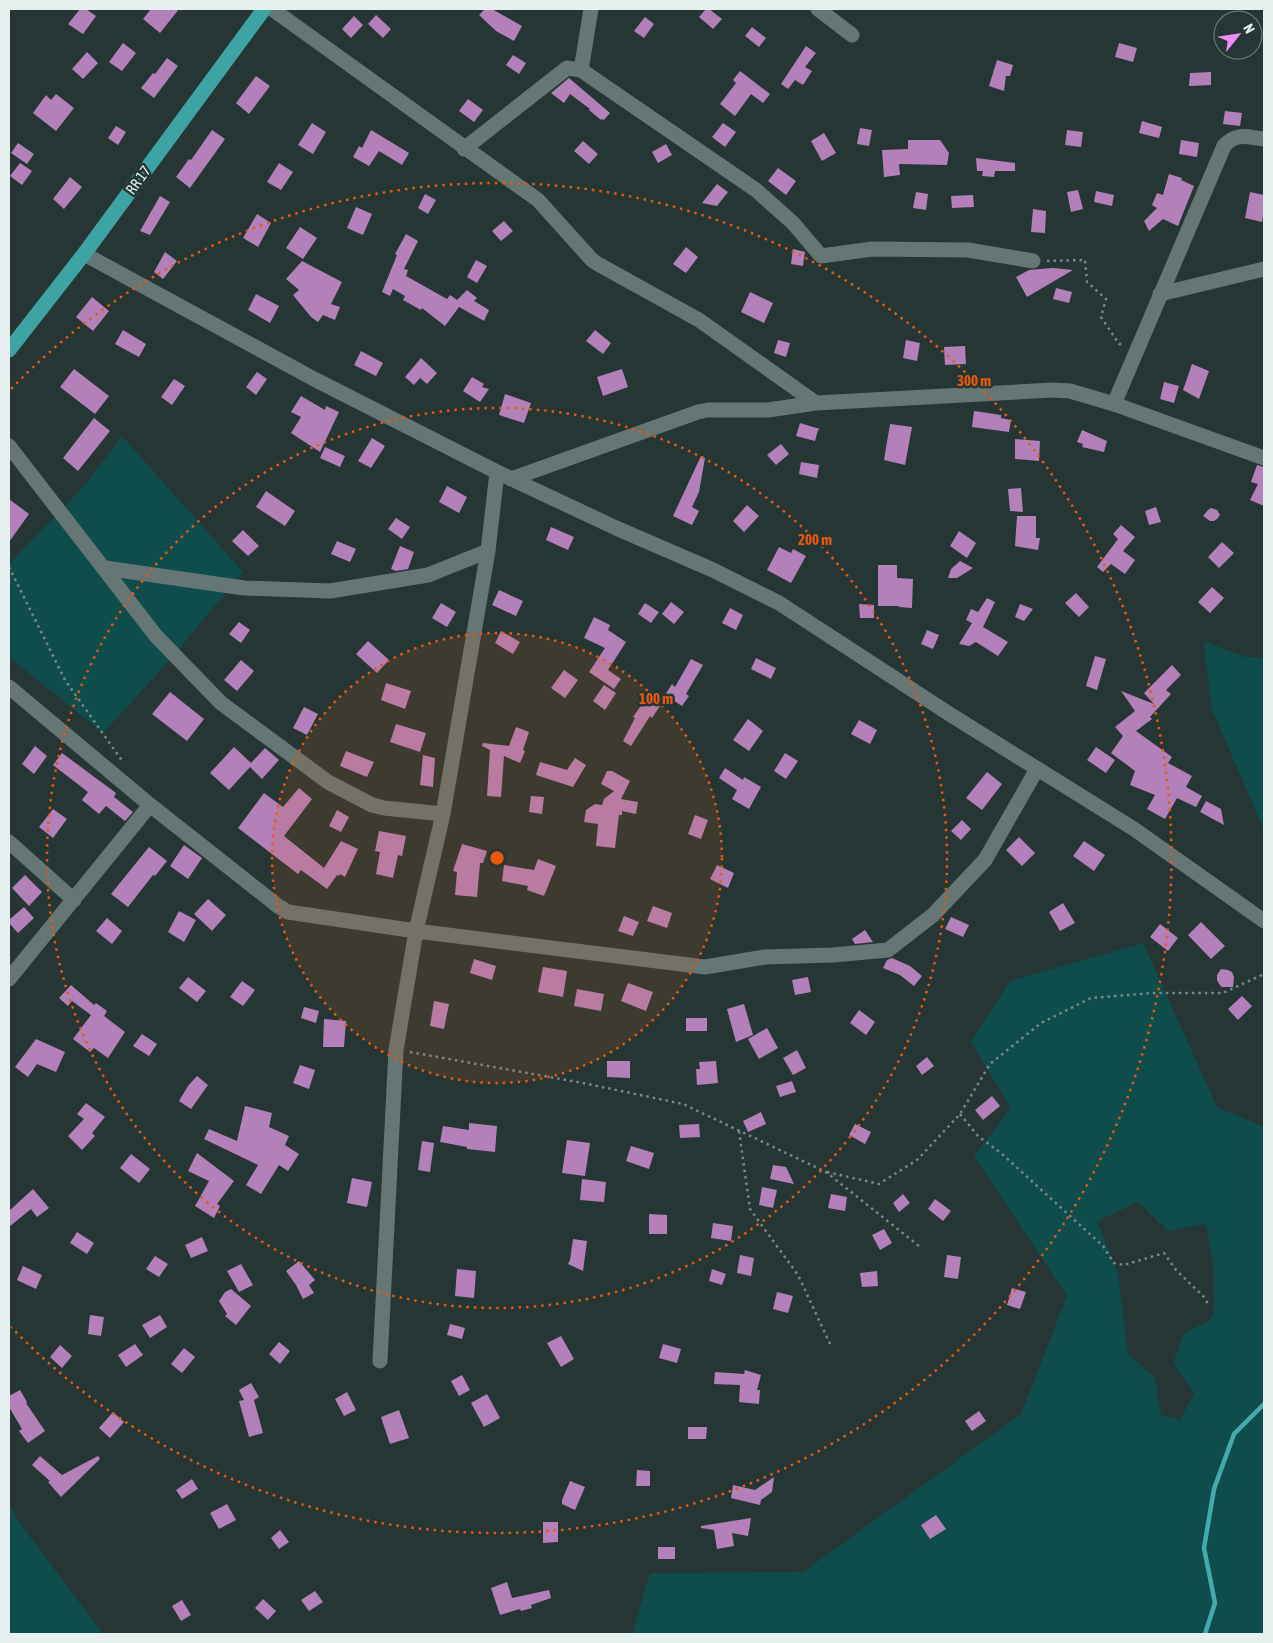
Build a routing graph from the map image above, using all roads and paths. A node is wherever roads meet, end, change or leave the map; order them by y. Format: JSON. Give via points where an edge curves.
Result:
{"nodes":[{"id":1,"x":264,"y":9,"type":"edge"},
{"id":2,"x":272,"y":9,"type":"edge"},
{"id":3,"x":591,"y":9,"type":"edge"},
{"id":4,"x":818,"y":9,"type":"edge"},
{"id":5,"x":852,"y":35,"type":"dead end"},
{"id":6,"x":581,"y":70,"type":"junction"},
{"id":7,"x":1264,"y":139,"type":"edge"},
{"id":8,"x":464,"y":149,"type":"junction"},
{"id":9,"x":84,"y":254,"type":"junction"},
{"id":10,"x":1033,"y":261,"type":"joint"},
{"id":11,"x":1264,"y":269,"type":"edge"},
{"id":12,"x":1160,"y":294,"type":"junction"},
{"id":13,"x":1141,"y":344,"type":"junction"},
{"id":14,"x":9,"y":350,"type":"edge"},
{"id":15,"x":816,"y":403,"type":"junction"},
{"id":16,"x":1114,"y":404,"type":"junction"},
{"id":17,"x":9,"y":446,"type":"edge"},
{"id":18,"x":1264,"y":458,"type":"edge"},
{"id":19,"x":504,"y":476,"type":"junction"},
{"id":20,"x":488,"y":551,"type":"junction"},
{"id":21,"x":9,"y":567,"type":"edge"},
{"id":22,"x":105,"y":568,"type":"junction"},
{"id":23,"x":9,"y":687,"type":"edge"},
{"id":24,"x":127,"y":768,"type":"dead end"},
{"id":25,"x":1037,"y":769,"type":"junction"},
{"id":26,"x":150,"y":805,"type":"junction"},
{"id":27,"x":443,"y":814,"type":"junction"},
{"id":28,"x":9,"y":842,"type":"edge"},
{"id":29,"x":74,"y":900,"type":"junction"},
{"id":30,"x":1264,"y":921,"type":"edge"},
{"id":31,"x":416,"y":932,"type":"junction"},
{"id":32,"x":1264,"y":974,"type":"edge"},
{"id":33,"x":9,"y":979,"type":"edge"},
{"id":34,"x":396,"y":1050,"type":"junction"},
{"id":35,"x":960,"y":1114,"type":"junction"},
{"id":36,"x":739,"y":1131,"type":"junction"},
{"id":37,"x":826,"y":1172,"type":"junction"},
{"id":38,"x":919,"y":1246,"type":"dead end"},
{"id":39,"x":1208,"y":1304,"type":"dead end"},
{"id":40,"x":831,"y":1346,"type":"dead end"},
{"id":41,"x":380,"y":1361,"type":"dead end"}],
"edges":[{"from":1,"to":9,"type":"main road","name":"RR 17","number":"RR 17"},
{"from":2,"to":8,"type":"street"},
{"from":3,"to":6,"type":"street"},
{"from":4,"to":5,"type":"street"},
{"from":6,"to":8,"type":"street","via":[[567,68]]},
{"from":6,"to":10,"type":"street","via":[[756,190],[793,223],[821,256],[872,249],[968,250]]},
{"from":7,"to":12,"type":"street","via":[[1237,137],[1224,146]]},
{"from":8,"to":15,"type":"street","via":[[538,200],[604,269],[699,320]]},
{"from":9,"to":14,"type":"main road","name":"RR 17","number":"RR 17"},
{"from":9,"to":19,"type":"street","via":[[314,379]]},
{"from":10,"to":13,"type":"path","via":[[1084,260],[1087,282],[1106,299],[1101,317],[1119,344]]},
{"from":11,"to":12,"type":"street"},
{"from":12,"to":13,"type":"street"},
{"from":13,"to":16,"type":"street"},
{"from":15,"to":16,"type":"street","via":[[1053,390],[1070,391]]},
{"from":15,"to":19,"type":"street","via":[[768,410],[698,412]]},
{"from":16,"to":18,"type":"street"},
{"from":17,"to":22,"type":"street"},
{"from":19,"to":20,"type":"street"},
{"from":19,"to":25,"type":"street","via":[[779,603]]},
{"from":20,"to":22,"type":"street","via":[[428,575],[330,591],[244,588]]},
{"from":20,"to":27,"type":"street"},
{"from":21,"to":24,"type":"path","via":[[65,680]]},
{"from":22,"to":27,"type":"street","via":[[166,646],[221,703],[328,782],[384,808]]},
{"from":23,"to":26,"type":"street"},
{"from":25,"to":30,"type":"street","via":[[1140,833]]},
{"from":25,"to":31,"type":"street","via":[[985,860],[932,915],[888,950],[833,956],[765,957],[705,967]]},
{"from":26,"to":29,"type":"street"},
{"from":26,"to":31,"type":"street","via":[[288,912]]},
{"from":27,"to":31,"type":"street"},
{"from":28,"to":29,"type":"street"},
{"from":29,"to":33,"type":"street"},
{"from":31,"to":34,"type":"street"},
{"from":32,"to":35,"type":"path","via":[[1223,992],[1091,998],[1041,1023],[990,1064]]},
{"from":34,"to":36,"type":"path","via":[[683,1104]]},
{"from":34,"to":41,"type":"street"},
{"from":35,"to":37,"type":"path","via":[[916,1160],[879,1184]]},
{"from":35,"to":39,"type":"path","via":[[978,1136],[1103,1246],[1114,1263],[1124,1265],[1164,1253]]},
{"from":36,"to":37,"type":"path"},
{"from":36,"to":40,"type":"path","via":[[750,1209],[798,1275]]},
{"from":37,"to":38,"type":"path"}]}
